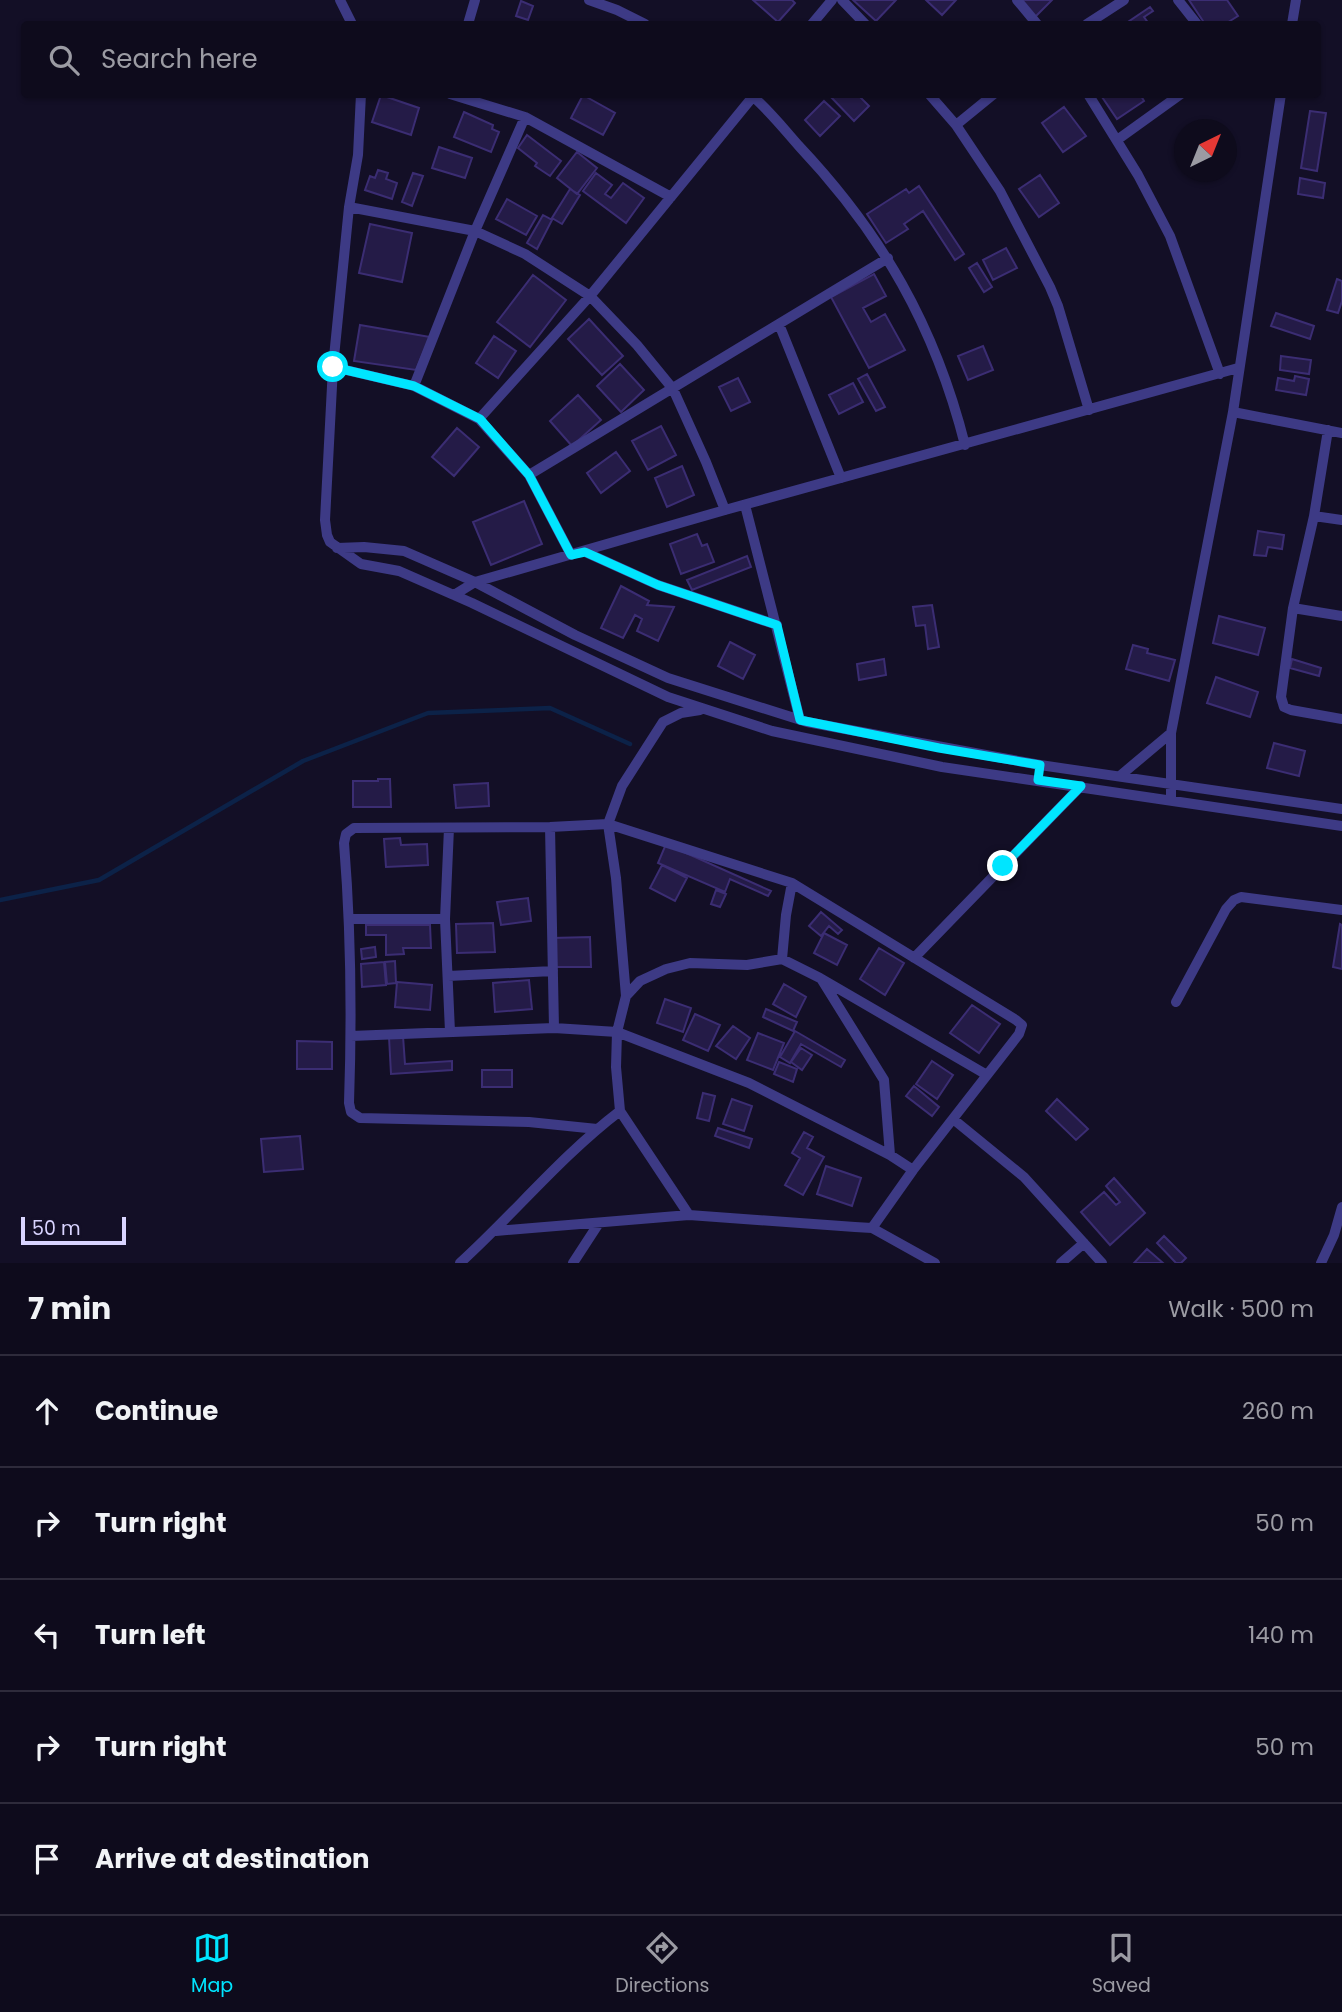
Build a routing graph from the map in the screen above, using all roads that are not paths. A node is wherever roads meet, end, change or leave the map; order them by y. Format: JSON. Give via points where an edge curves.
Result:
{"nodes":[{"id":1,"x":340,"y":0,"type":"edge"},
{"id":2,"x":475,"y":0,"type":"edge"},
{"id":3,"x":589,"y":0,"type":"edge"},
{"id":4,"x":832,"y":0,"type":"edge"},
{"id":5,"x":842,"y":0,"type":"edge"},
{"id":6,"x":1017,"y":0,"type":"edge"},
{"id":7,"x":1124,"y":0,"type":"edge"},
{"id":8,"x":1178,"y":0,"type":"edge"},
{"id":9,"x":1296,"y":0,"type":"edge"},
{"id":10,"x":350,"y":21,"type":"edge"},
{"id":11,"x":469,"y":21,"type":"edge"},
{"id":12,"x":639,"y":21,"type":"edge"},
{"id":13,"x":814,"y":21,"type":"edge"},
{"id":14,"x":862,"y":21,"type":"edge"},
{"id":15,"x":1034,"y":21,"type":"edge"},
{"id":16,"x":1092,"y":21,"type":"edge"},
{"id":17,"x":1195,"y":21,"type":"edge"},
{"id":18,"x":1292,"y":21,"type":"edge"},
{"id":19,"x":361,"y":98,"type":"edge"},
{"id":20,"x":463,"y":98,"type":"edge"},
{"id":21,"x":751,"y":98,"type":"edge"},
{"id":22,"x":756,"y":98,"type":"edge"},
{"id":23,"x":932,"y":98,"type":"edge"},
{"id":24,"x":989,"y":98,"type":"edge"},
{"id":25,"x":1091,"y":98,"type":"edge"},
{"id":26,"x":1175,"y":98,"type":"edge"},
{"id":27,"x":1281,"y":98,"type":"edge"},
{"id":28,"x":525,"y":117,"type":"junction"},
{"id":29,"x":956,"y":125,"type":"junction"},
{"id":30,"x":1117,"y":140,"type":"junction"},
{"id":31,"x":671,"y":197,"type":"junction"},
{"id":32,"x":349,"y":208,"type":"junction"},
{"id":33,"x":475,"y":231,"type":"junction"},
{"id":34,"x":888,"y":257,"type":"junction"},
{"id":35,"x":590,"y":296,"type":"junction"},
{"id":36,"x":779,"y":324,"type":"junction"},
{"id":37,"x":333,"y":367,"type":"junction"},
{"id":38,"x":1238,"y":368,"type":"junction"},
{"id":39,"x":1220,"y":374,"type":"junction"},
{"id":40,"x":414,"y":386,"type":"junction"},
{"id":41,"x":673,"y":389,"type":"junction"},
{"id":42,"x":1089,"y":410,"type":"junction"},
{"id":43,"x":1233,"y":412,"type":"junction"},
{"id":44,"x":480,"y":419,"type":"junction"},
{"id":45,"x":1328,"y":430,"type":"junction"},
{"id":46,"x":1342,"y":433,"type":"edge"},
{"id":47,"x":965,"y":445,"type":"junction"},
{"id":48,"x":529,"y":475,"type":"junction"},
{"id":49,"x":841,"y":478,"type":"junction"},
{"id":50,"x":745,"y":505,"type":"junction"},
{"id":51,"x":725,"y":510,"type":"junction"},
{"id":52,"x":1314,"y":516,"type":"junction"},
{"id":53,"x":1342,"y":520,"type":"edge"},
{"id":54,"x":337,"y":548,"type":"junction"},
{"id":55,"x":585,"y":552,"type":"junction"},
{"id":56,"x":571,"y":555,"type":"junction"},
{"id":57,"x":475,"y":582,"type":"junction"},
{"id":58,"x":454,"y":595,"type":"junction"},
{"id":59,"x":1293,"y":608,"type":"junction"},
{"id":60,"x":1342,"y":616,"type":"edge"},
{"id":61,"x":777,"y":625,"type":"junction"},
{"id":62,"x":742,"y":701,"type":"junction"},
{"id":63,"x":702,"y":710,"type":"junction"},
{"id":64,"x":736,"y":719,"type":"junction"},
{"id":65,"x":1342,"y":719,"type":"edge"},
{"id":66,"x":800,"y":720,"type":"junction"},
{"id":67,"x":831,"y":727,"type":"junction"},
{"id":68,"x":1171,"y":733,"type":"junction"},
{"id":69,"x":831,"y":744,"type":"junction"},
{"id":70,"x":939,"y":748,"type":"junction"},
{"id":71,"x":1040,"y":765,"type":"junction"},
{"id":72,"x":936,"y":766,"type":"junction"},
{"id":73,"x":1121,"y":775,"type":"junction"},
{"id":74,"x":1038,"y":780,"type":"junction"},
{"id":75,"x":1172,"y":783,"type":"junction"},
{"id":76,"x":1081,"y":786,"type":"junction"},
{"id":77,"x":1274,"y":799,"type":"junction"},
{"id":78,"x":1171,"y":800,"type":"junction"},
{"id":79,"x":1342,"y":809,"type":"edge"},
{"id":80,"x":1274,"y":816,"type":"junction"},
{"id":81,"x":608,"y":824,"type":"junction"},
{"id":82,"x":1342,"y":826,"type":"edge"},
{"id":83,"x":550,"y":827,"type":"junction"},
{"id":84,"x":449,"y":828,"type":"junction"},
{"id":85,"x":792,"y":883,"type":"junction"},
{"id":86,"x":1342,"y":910,"type":"edge"},
{"id":87,"x":350,"y":919,"type":"junction"},
{"id":88,"x":446,"y":919,"type":"junction"},
{"id":89,"x":914,"y":958,"type":"junction"},
{"id":90,"x":782,"y":959,"type":"junction"},
{"id":91,"x":553,"y":971,"type":"junction"},
{"id":92,"x":448,"y":976,"type":"junction"},
{"id":93,"x":820,"y":978,"type":"junction"},
{"id":94,"x":626,"y":996,"type":"junction"},
{"id":95,"x":1176,"y":1002,"type":"dead end"},
{"id":96,"x":554,"y":1028,"type":"junction"},
{"id":97,"x":450,"y":1032,"type":"junction"},
{"id":98,"x":617,"y":1032,"type":"junction"},
{"id":99,"x":351,"y":1036,"type":"junction"},
{"id":100,"x":987,"y":1075,"type":"junction"},
{"id":101,"x":620,"y":1111,"type":"junction"},
{"id":102,"x":953,"y":1119,"type":"junction"},
{"id":103,"x":597,"y":1129,"type":"junction"},
{"id":104,"x":890,"y":1155,"type":"junction"},
{"id":105,"x":913,"y":1170,"type":"junction"},
{"id":106,"x":1341,"y":1213,"type":"edge"},
{"id":107,"x":690,"y":1215,"type":"junction"},
{"id":108,"x":599,"y":1223,"type":"junction"},
{"id":109,"x":872,"y":1228,"type":"junction"},
{"id":110,"x":496,"y":1231,"type":"junction"},
{"id":111,"x":1084,"y":1242,"type":"junction"},
{"id":112,"x":460,"y":1263,"type":"edge"},
{"id":113,"x":573,"y":1263,"type":"edge"},
{"id":114,"x":935,"y":1263,"type":"edge"},
{"id":115,"x":1061,"y":1263,"type":"edge"},
{"id":116,"x":1102,"y":1263,"type":"edge"},
{"id":117,"x":1321,"y":1263,"type":"edge"}],
"edges":[{"from":1,"to":10,"type":"street"},
{"from":2,"to":11,"type":"street"},
{"from":3,"to":12,"type":"street"},
{"from":4,"to":13,"type":"street"},
{"from":5,"to":14,"type":"street"},
{"from":6,"to":15,"type":"street"},
{"from":7,"to":16,"type":"street"},
{"from":8,"to":17,"type":"street"},
{"from":9,"to":18,"type":"street"},
{"from":19,"to":32,"type":"street"},
{"from":20,"to":28,"type":"street"},
{"from":21,"to":31,"type":"street"},
{"from":22,"to":34,"type":"street","via":[[825,174]]},
{"from":23,"to":29,"type":"street"},
{"from":24,"to":29,"type":"street"},
{"from":25,"to":30,"type":"street"},
{"from":26,"to":30,"type":"street"},
{"from":27,"to":38,"type":"street"},
{"from":28,"to":31,"type":"street"},
{"from":28,"to":33,"type":"street"},
{"from":29,"to":42,"type":"street","via":[[1000,191],[1050,287]]},
{"from":30,"to":39,"type":"street","via":[[1170,236]]},
{"from":31,"to":35,"type":"street"},
{"from":32,"to":33,"type":"street"},
{"from":32,"to":37,"type":"street"},
{"from":33,"to":35,"type":"street","via":[[525,254]]},
{"from":33,"to":40,"type":"street"},
{"from":34,"to":36,"type":"street"},
{"from":34,"to":47,"type":"street","via":[[926,328],[953,397]]},
{"from":35,"to":41,"type":"street"},
{"from":35,"to":44,"type":"street"},
{"from":36,"to":41,"type":"street"},
{"from":36,"to":49,"type":"street"},
{"from":37,"to":40,"type":"street"},
{"from":37,"to":54,"type":"street","via":[[325,520],[327,535]]},
{"from":38,"to":39,"type":"street"},
{"from":38,"to":43,"type":"street"},
{"from":39,"to":42,"type":"street"},
{"from":40,"to":44,"type":"street"},
{"from":41,"to":48,"type":"street"},
{"from":41,"to":51,"type":"street"},
{"from":42,"to":47,"type":"street"},
{"from":43,"to":45,"type":"street"},
{"from":43,"to":68,"type":"street"},
{"from":44,"to":48,"type":"street"},
{"from":45,"to":46,"type":"street"},
{"from":45,"to":52,"type":"street"},
{"from":47,"to":49,"type":"street"},
{"from":48,"to":56,"type":"street"},
{"from":49,"to":50,"type":"street"},
{"from":50,"to":51,"type":"street"},
{"from":50,"to":61,"type":"street"},
{"from":51,"to":55,"type":"street"},
{"from":52,"to":53,"type":"street"},
{"from":52,"to":59,"type":"street"},
{"from":54,"to":57,"type":"street","via":[[404,551]]},
{"from":54,"to":58,"type":"street","via":[[361,564],[400,571]]},
{"from":55,"to":56,"type":"street"},
{"from":55,"to":61,"type":"street","via":[[658,585]]},
{"from":56,"to":57,"type":"street"},
{"from":57,"to":58,"type":"street"},
{"from":57,"to":62,"type":"street","via":[[668,678]]},
{"from":58,"to":63,"type":"street"},
{"from":59,"to":60,"type":"street"},
{"from":59,"to":65,"type":"street","via":[[1281,697],[1284,707]]},
{"from":61,"to":66,"type":"street"},
{"from":62,"to":64,"type":"street"},
{"from":62,"to":66,"type":"street"},
{"from":63,"to":64,"type":"street"},
{"from":63,"to":81,"type":"street","via":[[663,722],[622,786]]},
{"from":64,"to":69,"type":"street"},
{"from":66,"to":67,"type":"street"},
{"from":67,"to":69,"type":"street"},
{"from":67,"to":70,"type":"street"},
{"from":68,"to":73,"type":"street"},
{"from":68,"to":75,"type":"street"},
{"from":69,"to":72,"type":"street"},
{"from":70,"to":71,"type":"street"},
{"from":70,"to":72,"type":"street"},
{"from":71,"to":73,"type":"street"},
{"from":71,"to":74,"type":"street"},
{"from":72,"to":74,"type":"street"},
{"from":73,"to":75,"type":"street"},
{"from":74,"to":76,"type":"street"},
{"from":75,"to":77,"type":"street"},
{"from":75,"to":78,"type":"street"},
{"from":76,"to":78,"type":"street"},
{"from":76,"to":89,"type":"street"},
{"from":77,"to":79,"type":"street"},
{"from":77,"to":80,"type":"street"},
{"from":78,"to":80,"type":"street"},
{"from":80,"to":82,"type":"street"},
{"from":81,"to":83,"type":"street"},
{"from":81,"to":85,"type":"street"},
{"from":81,"to":94,"type":"street"},
{"from":83,"to":84,"type":"street"},
{"from":83,"to":91,"type":"street"},
{"from":84,"to":87,"type":"street","via":[[354,828],[346,834]]},
{"from":84,"to":88,"type":"street"},
{"from":85,"to":89,"type":"street"},
{"from":85,"to":90,"type":"street"},
{"from":86,"to":95,"type":"street","via":[[1241,897],[1234,900]]},
{"from":87,"to":88,"type":"street"},
{"from":87,"to":99,"type":"street"},
{"from":88,"to":92,"type":"street"},
{"from":89,"to":100,"type":"street","via":[[1022,1025]]},
{"from":90,"to":93,"type":"street"},
{"from":90,"to":94,"type":"street","via":[[747,965],[690,963],[640,981]]},
{"from":91,"to":92,"type":"street"},
{"from":91,"to":96,"type":"street"},
{"from":92,"to":97,"type":"street"},
{"from":93,"to":100,"type":"street"},
{"from":93,"to":104,"type":"street","via":[[884,1080]]},
{"from":94,"to":98,"type":"street"},
{"from":96,"to":97,"type":"street"},
{"from":96,"to":98,"type":"street"},
{"from":97,"to":99,"type":"street"},
{"from":98,"to":101,"type":"street"},
{"from":98,"to":104,"type":"street","via":[[749,1083]]},
{"from":99,"to":103,"type":"street","via":[[349,1103],[351,1112],[360,1118],[529,1122]]},
{"from":100,"to":102,"type":"street"},
{"from":101,"to":103,"type":"street"},
{"from":101,"to":107,"type":"street"},
{"from":102,"to":105,"type":"street"},
{"from":102,"to":111,"type":"street","via":[[1024,1177]]},
{"from":103,"to":110,"type":"street"},
{"from":104,"to":105,"type":"street"},
{"from":105,"to":109,"type":"street"},
{"from":106,"to":117,"type":"street"},
{"from":107,"to":108,"type":"street"},
{"from":107,"to":109,"type":"street"},
{"from":108,"to":110,"type":"street"},
{"from":108,"to":113,"type":"street"},
{"from":109,"to":114,"type":"street"},
{"from":110,"to":112,"type":"street"},
{"from":111,"to":115,"type":"street"},
{"from":111,"to":116,"type":"street"}]}
